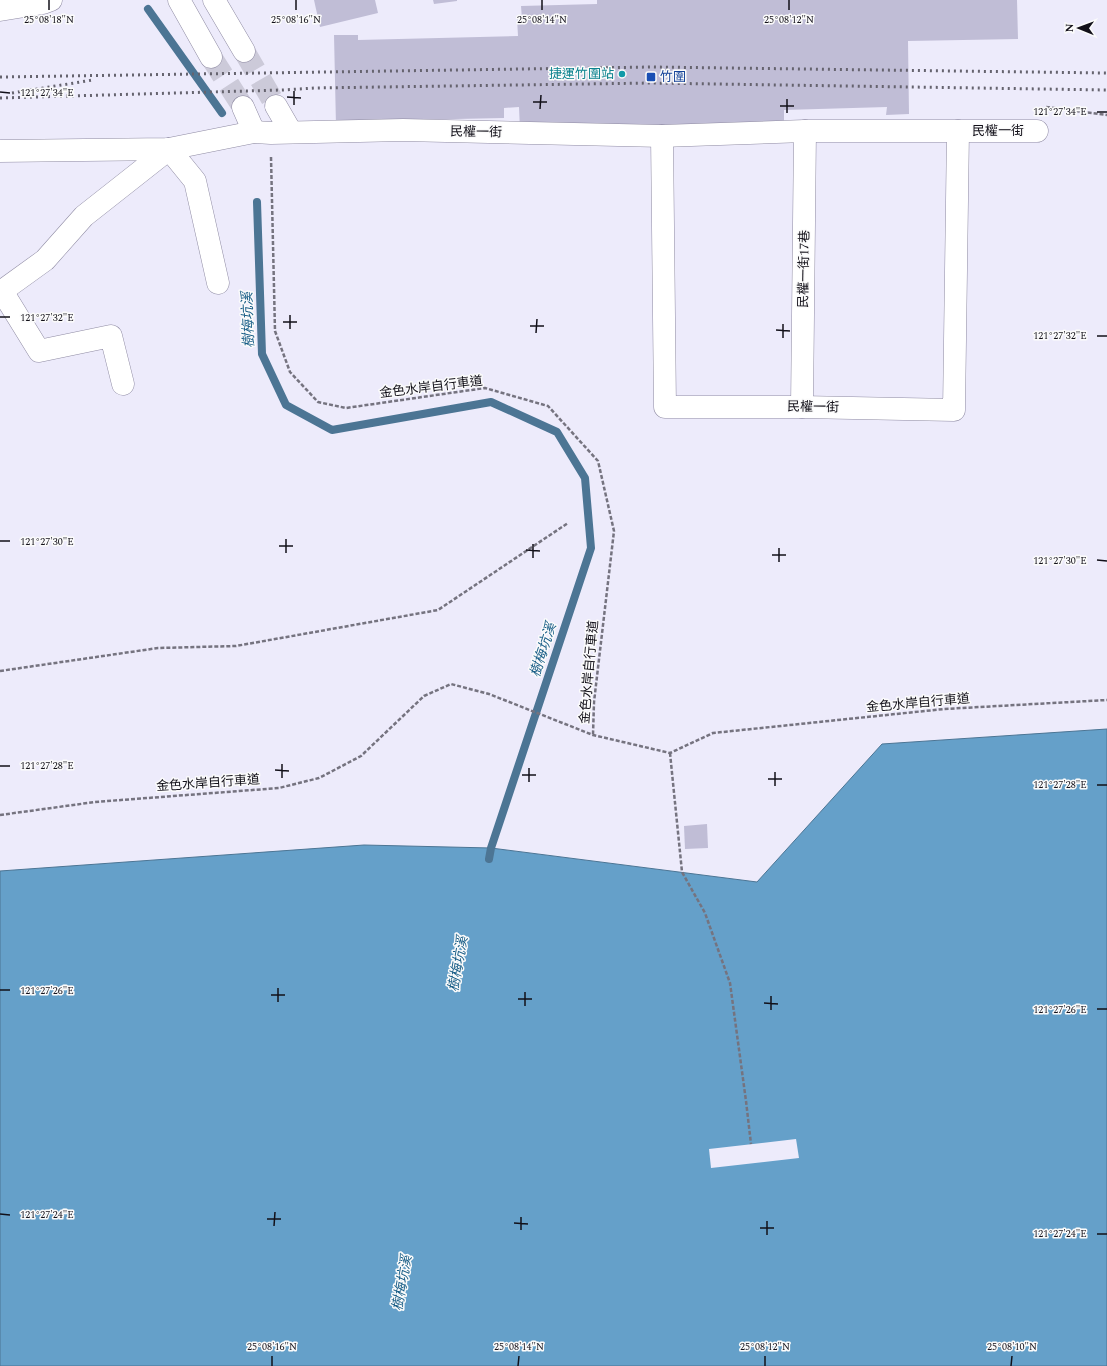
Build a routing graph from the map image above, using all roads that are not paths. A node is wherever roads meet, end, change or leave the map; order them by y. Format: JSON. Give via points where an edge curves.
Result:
{"nodes":[{"id":1,"x":51,"y":0,"type":"edge"},
{"id":2,"x":179,"y":0,"type":"edge"},
{"id":3,"x":214,"y":0,"type":"edge"},
{"id":4,"x":0,"y":10,"type":"edge"},
{"id":5,"x":244,"y":51,"type":"tunnel mouth"},
{"id":6,"x":211,"y":57,"type":"tunnel mouth"},
{"id":7,"x":276,"y":106,"type":"tunnel mouth"},
{"id":8,"x":243,"y":107,"type":"tunnel mouth"},
{"id":9,"x":805,"y":131,"type":"junction"},
{"id":10,"x":958,"y":131,"type":"junction"},
{"id":11,"x":1037,"y":131,"type":"dead end"},
{"id":12,"x":272,"y":133,"type":"junction"},
{"id":13,"x":662,"y":136,"type":"junction"},
{"id":14,"x":169,"y":149,"type":"junction"},
{"id":15,"x":0,"y":151,"type":"edge"},
{"id":16,"x":218,"y":283,"type":"dead end"},
{"id":17,"x":1,"y":290,"type":"edge"},
{"id":18,"x":123,"y":384,"type":"dead end"},
{"id":19,"x":802,"y":407,"type":"junction"}],
"edges":[{"from":1,"to":4,"type":"street"},
{"from":2,"to":6,"type":"street"},
{"from":3,"to":5,"type":"street"},
{"from":7,"to":12,"type":"street"},
{"from":8,"to":12,"type":"street"},
{"from":9,"to":10,"type":"street","name":"民權一街"},
{"from":9,"to":13,"type":"street","name":"民權一街"},
{"from":9,"to":19,"type":"street","name":"民權一街17巷"},
{"from":10,"to":11,"type":"street","name":"民權一街"},
{"from":10,"to":19,"type":"street","name":"民權一街","via":[[954,410]]},
{"from":12,"to":13,"type":"street","name":"民權一街","via":[[402,130]]},
{"from":12,"to":14,"type":"street","name":"民權一街"},
{"from":13,"to":19,"type":"street","name":"民權一街","via":[[665,407]]},
{"from":14,"to":15,"type":"street","name":"民權一街"},
{"from":14,"to":16,"type":"street","via":[[195,181]]},
{"from":14,"to":17,"type":"street","via":[[84,216],[45,260]]},
{"from":17,"to":18,"type":"street","via":[[39,351],[111,336]]}]}
